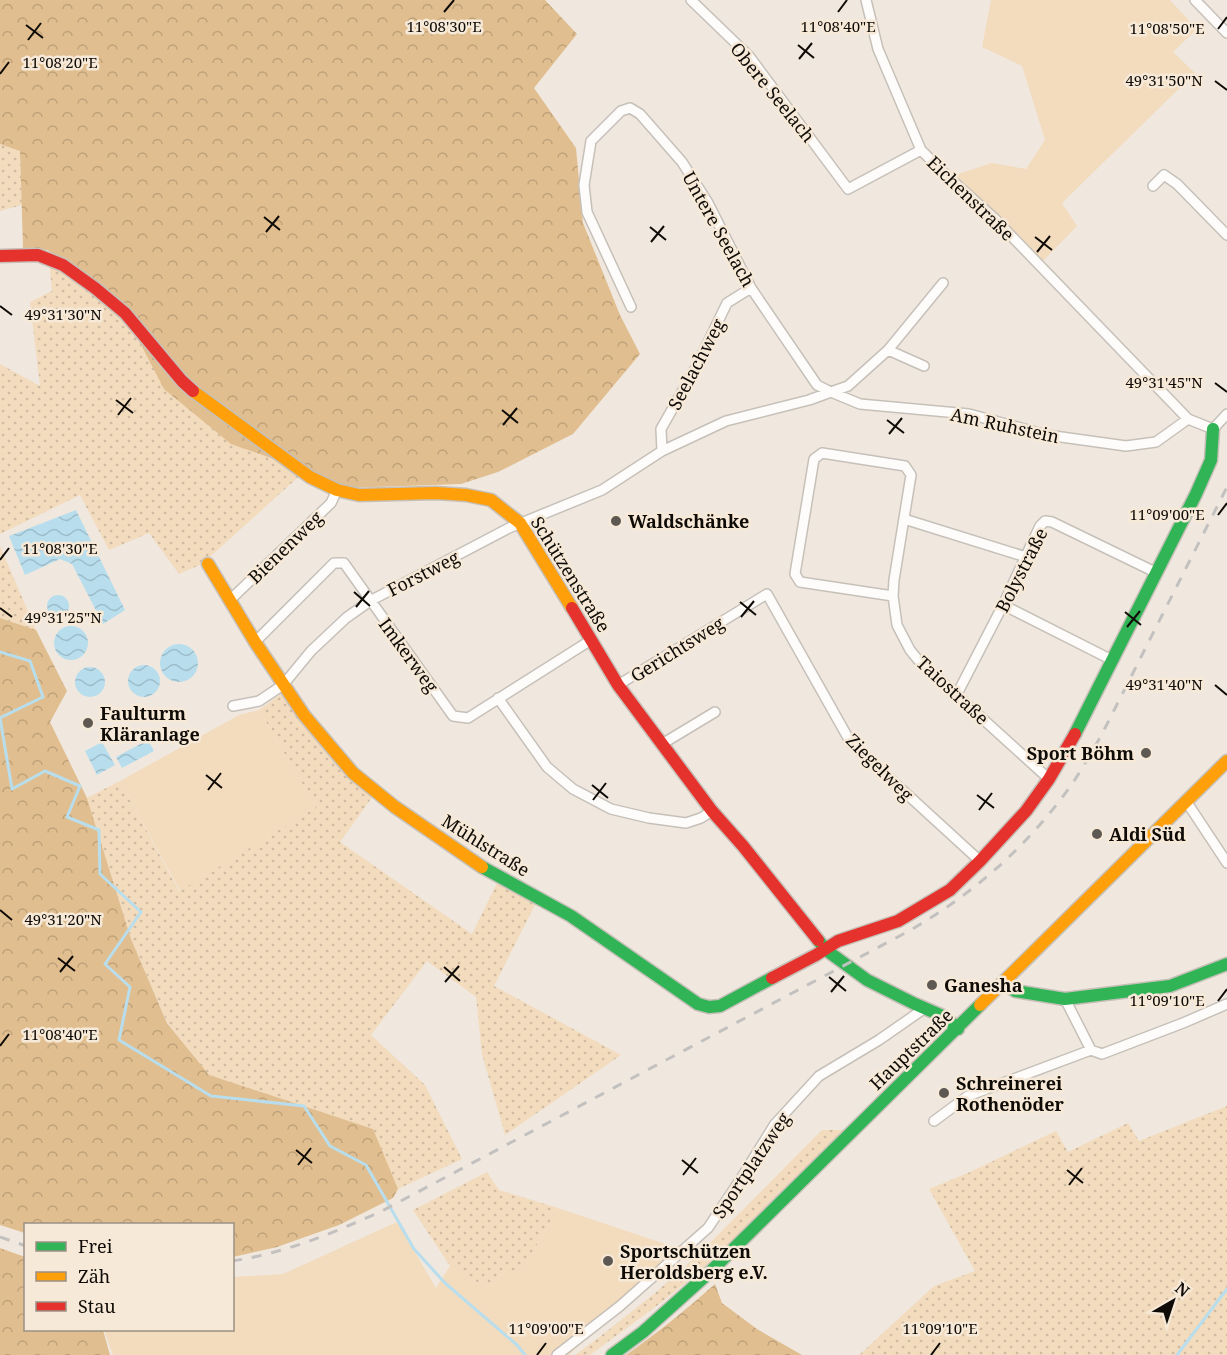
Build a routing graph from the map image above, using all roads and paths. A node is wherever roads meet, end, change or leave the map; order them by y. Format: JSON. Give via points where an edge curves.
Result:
{"nodes":[{"id":1,"x":692,"y":0,"type":"edge"},
{"id":2,"x":866,"y":0,"type":"edge"},
{"id":3,"x":1201,"y":2,"type":"edge"},
{"id":4,"x":1227,"y":33,"type":"edge"},
{"id":5,"x":921,"y":150,"type":"junction"},
{"id":6,"x":1153,"y":186,"type":"dead end"},
{"id":7,"x":1227,"y":235,"type":"edge"},
{"id":8,"x":0,"y":256,"type":"edge"},
{"id":9,"x":943,"y":283,"type":"dead end"},
{"id":10,"x":751,"y":288,"type":"junction"},
{"id":11,"x":631,"y":307,"type":"dead end"},
{"id":12,"x":888,"y":350,"type":"junction"},
{"id":13,"x":924,"y":366,"type":"dead end"},
{"id":14,"x":831,"y":392,"type":"junction"},
{"id":15,"x":1227,"y":414,"type":"edge"},
{"id":16,"x":1188,"y":419,"type":"junction"},
{"id":17,"x":1213,"y":429,"type":"junction"},
{"id":18,"x":662,"y":451,"type":"junction"},
{"id":19,"x":337,"y":490,"type":"junction"},
{"id":20,"x":904,"y":519,"type":"junction"},
{"id":21,"x":520,"y":523,"type":"junction"},
{"id":22,"x":1026,"y":556,"type":"junction"},
{"id":23,"x":208,"y":564,"type":"dead end"},
{"id":24,"x":1155,"y":572,"type":"junction"},
{"id":25,"x":767,"y":594,"type":"joint"},
{"id":26,"x":893,"y":596,"type":"junction"},
{"id":27,"x":230,"y":601,"type":"junction"},
{"id":28,"x":370,"y":601,"type":"junction"},
{"id":29,"x":1003,"y":605,"type":"junction"},
{"id":30,"x":591,"y":640,"type":"junction"},
{"id":31,"x":255,"y":642,"type":"junction"},
{"id":32,"x":1112,"y":660,"type":"junction"},
{"id":33,"x":283,"y":685,"type":"junction"},
{"id":34,"x":618,"y":685,"type":"junction"},
{"id":35,"x":957,"y":694,"type":"junction"},
{"id":36,"x":498,"y":698,"type":"junction"},
{"id":37,"x":233,"y":706,"type":"dead end"},
{"id":38,"x":715,"y":711,"type":"dead end"},
{"id":39,"x":662,"y":744,"type":"junction"},
{"id":40,"x":1227,"y":761,"type":"edge"},
{"id":41,"x":1049,"y":778,"type":"junction"},
{"id":42,"x":1186,"y":801,"type":"junction"},
{"id":43,"x":712,"y":811,"type":"junction"},
{"id":44,"x":980,"y":861,"type":"junction"},
{"id":45,"x":1227,"y":863,"type":"edge"},
{"id":46,"x":826,"y":950,"type":"junction"},
{"id":47,"x":1227,"y":964,"type":"edge"},
{"id":48,"x":1004,"y":983,"type":"junction"},
{"id":49,"x":1065,"y":999,"type":"junction"},
{"id":50,"x":1227,"y":1004,"type":"edge"},
{"id":51,"x":925,"y":1008,"type":"junction"},
{"id":52,"x":958,"y":1029,"type":"junction"},
{"id":53,"x":1091,"y":1050,"type":"junction"},
{"id":54,"x":934,"y":1121,"type":"dead end"},
{"id":55,"x":557,"y":1355,"type":"edge"},
{"id":56,"x":612,"y":1355,"type":"edge"}],
"edges":[{"from":1,"to":5,"type":"street","name":"Obere Seelach","via":[[749,56],[848,189]]},
{"from":2,"to":5,"type":"street","name":"Eichenstraße","via":[[878,49]]},
{"from":3,"to":4,"type":"street"},
{"from":5,"to":16,"type":"street","name":"Eichenstraße","via":[[994,218]]},
{"from":6,"to":7,"type":"street","via":[[1164,175],[1178,184]]},
{"from":8,"to":19,"type":"street","name":"Schützenstraße","via":[[38,255],[63,265],[125,313],[197,394],[310,477]]},
{"from":9,"to":12,"type":"street"},
{"from":10,"to":11,"type":"street","name":"Untere Seelach","via":[[708,202],[682,162],[640,114],[630,108],[621,111],[591,141],[584,185],[587,212]]},
{"from":10,"to":14,"type":"street","name":"Untere Seelach","via":[[817,385]]},
{"from":10,"to":18,"type":"street","name":"Seelachweg","via":[[727,303],[661,429]]},
{"from":12,"to":13,"type":"street"},
{"from":12,"to":14,"type":"street","via":[[848,386]]},
{"from":14,"to":16,"type":"street","name":"Am Ruhstein","via":[[860,404],[969,414],[1047,435],[1126,446],[1156,442]]},
{"from":14,"to":18,"type":"street","via":[[726,421]]},
{"from":15,"to":17,"type":"street"},
{"from":16,"to":17,"type":"street","name":"Eichenstraße"},
{"from":17,"to":24,"type":"street","name":"Mühlstraße","via":[[1211,460]]},
{"from":18,"to":21,"type":"street","via":[[602,490]]},
{"from":19,"to":21,"type":"street","name":"Schützenstraße","via":[[359,495],[466,495],[491,500]]},
{"from":19,"to":27,"type":"street","name":"Bienenweg","via":[[331,504]]},
{"from":20,"to":22,"type":"street"},
{"from":20,"to":26,"type":"street","name":"Taiostraße"},
{"from":20,"to":26,"type":"street","name":"Taiostraße","via":[[911,475],[905,466],[822,453],[813,459],[795,574],[800,582]]},
{"from":21,"to":28,"type":"street","name":"Forstweg"},
{"from":21,"to":30,"type":"street","name":"Schützenstraße"},
{"from":22,"to":24,"type":"street","name":"Bolystraße","via":[[1045,521]]},
{"from":22,"to":29,"type":"street","name":"Bolystraße"},
{"from":23,"to":27,"type":"street","name":"Mühlstraße"},
{"from":24,"to":32,"type":"street","name":"Mühlstraße"},
{"from":25,"to":34,"type":"street","name":"Gerichtsweg"},
{"from":25,"to":44,"type":"street","name":"Ziegelweg","via":[[851,743]]},
{"from":26,"to":35,"type":"street","name":"Taiostraße","via":[[897,625],[910,650]]},
{"from":27,"to":31,"type":"street","name":"Mühlstraße"},
{"from":28,"to":31,"type":"street","name":"Imkerweg","via":[[344,563],[334,563]]},
{"from":28,"to":33,"type":"street","name":"Forstweg","via":[[311,651]]},
{"from":28,"to":36,"type":"street","name":"Imkerweg","via":[[453,716],[468,718]]},
{"from":29,"to":32,"type":"street"},
{"from":29,"to":35,"type":"street","name":"Bolystraße"},
{"from":30,"to":34,"type":"street","name":"Schützenstraße"},
{"from":30,"to":36,"type":"street","name":"Imkerweg"},
{"from":31,"to":33,"type":"street","name":"Mühlstraße"},
{"from":32,"to":41,"type":"street","name":"Mühlstraße"},
{"from":33,"to":37,"type":"street","name":"Forstweg","via":[[259,701]]},
{"from":33,"to":46,"type":"street","name":"Mühlstraße","via":[[353,773],[395,807],[476,864],[571,916],[699,1005],[720,1006]]},
{"from":34,"to":39,"type":"street","name":"Schützenstraße"},
{"from":35,"to":41,"type":"street","name":"Taiostraße"},
{"from":36,"to":43,"type":"street","via":[[547,767],[573,789],[611,809],[686,824]]},
{"from":38,"to":39,"type":"street"},
{"from":39,"to":43,"type":"street","name":"Schützenstraße"},
{"from":40,"to":42,"type":"street","name":"Hauptstraße"},
{"from":41,"to":44,"type":"street","name":"Mühlstraße","via":[[1026,811]]},
{"from":42,"to":45,"type":"street"},
{"from":42,"to":48,"type":"street","name":"Hauptstraße"},
{"from":43,"to":46,"type":"street","name":"Schützenstraße"},
{"from":44,"to":46,"type":"street","name":"Mühlstraße","via":[[950,890],[898,921],[838,941]]},
{"from":46,"to":51,"type":"street","name":"Schützenstraße","via":[[867,980]]},
{"from":47,"to":49,"type":"street","via":[[1170,986]]},
{"from":48,"to":49,"type":"street","via":[[1015,992]]},
{"from":48,"to":52,"type":"street","name":"Hauptstraße"},
{"from":49,"to":53,"type":"street"},
{"from":50,"to":53,"type":"street","via":[[1102,1054]]},
{"from":51,"to":52,"type":"street","name":"Schützenstraße","via":[[945,1017]]},
{"from":51,"to":55,"type":"street","name":"Sportplatzweg","via":[[819,1076],[775,1124],[708,1228],[620,1306]]},
{"from":52,"to":56,"type":"street","name":"Hauptstraße","via":[[711,1271]]},
{"from":53,"to":54,"type":"street","via":[[968,1096]]}]}
